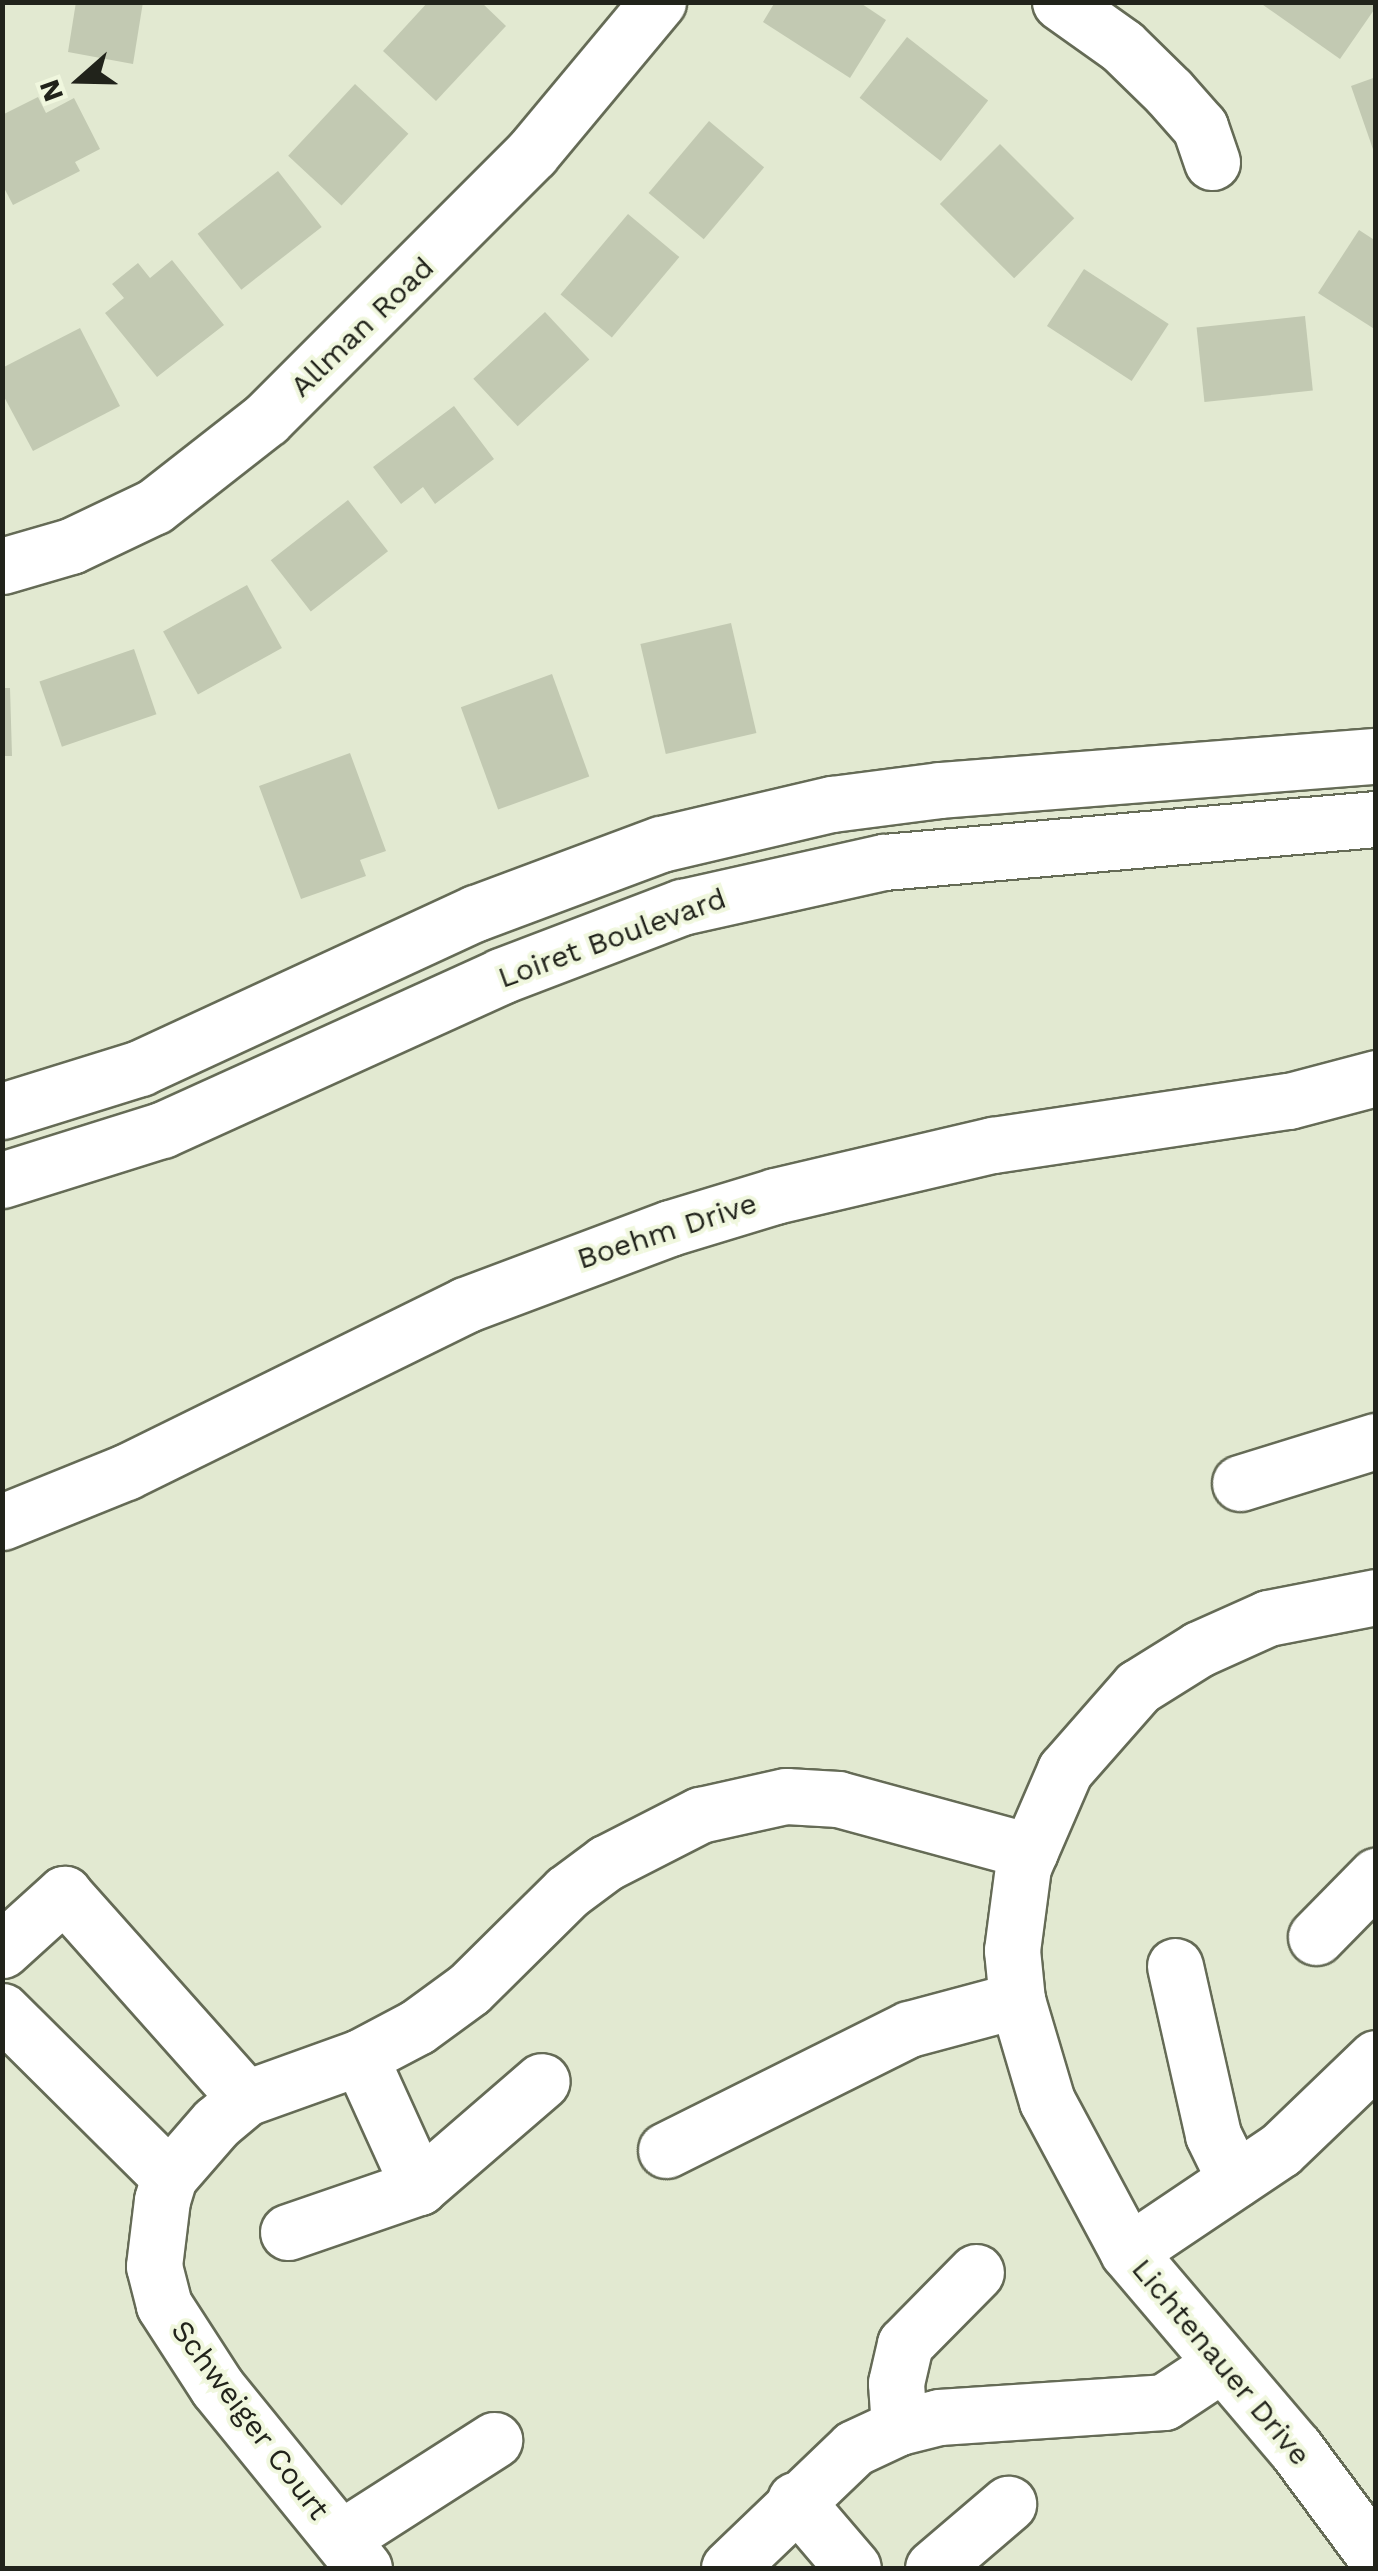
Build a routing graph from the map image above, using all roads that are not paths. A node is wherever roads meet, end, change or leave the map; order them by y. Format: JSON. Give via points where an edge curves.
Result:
{"nodes":[{"id":1,"x":658,"y":2,"type":"edge"},
{"id":2,"x":1060,"y":2,"type":"edge"},
{"id":3,"x":1212,"y":162,"type":"dead end"},
{"id":4,"x":2,"y":566,"type":"edge"},
{"id":5,"x":1376,"y":756,"type":"edge"},
{"id":6,"x":1376,"y":819,"type":"edge"},
{"id":7,"x":476,"y":913,"type":"junction"},
{"id":8,"x":501,"y":976,"type":"junction"},
{"id":9,"x":1376,"y":1078,"type":"edge"},
{"id":10,"x":2,"y":1111,"type":"edge"},
{"id":11,"x":2,"y":1180,"type":"edge"},
{"id":12,"x":1376,"y":1442,"type":"edge"},
{"id":13,"x":1240,"y":1483,"type":"dead end"},
{"id":14,"x":2,"y":1522,"type":"edge"},
{"id":15,"x":1376,"y":1596,"type":"edge"},
{"id":16,"x":1030,"y":1851,"type":"junction"},
{"id":17,"x":1376,"y":1876,"type":"edge"},
{"id":18,"x":1316,"y":1937,"type":"dead end"},
{"id":19,"x":2,"y":1950,"type":"edge"},
{"id":20,"x":1175,"y":1966,"type":"dead end"},
{"id":21,"x":1018,"y":2000,"type":"junction"},
{"id":22,"x":2,"y":2011,"type":"edge"},
{"id":23,"x":360,"y":2057,"type":"junction"},
{"id":24,"x":1376,"y":2058,"type":"edge"},
{"id":25,"x":542,"y":2081,"type":"dead end"},
{"id":26,"x":246,"y":2098,"type":"junction"},
{"id":27,"x":666,"y":2150,"type":"dead end"},
{"id":28,"x":168,"y":2178,"type":"junction"},
{"id":29,"x":1235,"y":2180,"type":"junction"},
{"id":30,"x":419,"y":2187,"type":"junction"},
{"id":31,"x":288,"y":2232,"type":"dead end"},
{"id":32,"x":1128,"y":2252,"type":"junction"},
{"id":33,"x":976,"y":2272,"type":"dead end"},
{"id":34,"x":1220,"y":2365,"type":"junction"},
{"id":35,"x":899,"y":2427,"type":"junction"},
{"id":36,"x":494,"y":2440,"type":"dead end"},
{"id":37,"x":795,"y":2500,"type":"junction"},
{"id":38,"x":1008,"y":2504,"type":"dead end"},
{"id":39,"x":1370,"y":2538,"type":"edge"},
{"id":40,"x":353,"y":2553,"type":"edge"},
{"id":41,"x":729,"y":2568,"type":"edge"},
{"id":42,"x":853,"y":2568,"type":"edge"},
{"id":43,"x":933,"y":2568,"type":"edge"}],
"edges":[{"from":1,"to":4,"type":"street","name":"Allman Road","via":[[518,168],[266,419],[154,506],[72,546]]},
{"from":2,"to":3,"type":"street","via":[[1122,46],[1169,92],[1200,128]]},
{"from":5,"to":7,"type":"street","via":[[832,804],[661,844]]},
{"from":6,"to":8,"type":"street","name":"Loiret Boulevard","via":[[884,862],[682,906]]},
{"from":7,"to":8,"type":"street"},
{"from":7,"to":10,"type":"street","via":[[140,1068]]},
{"from":8,"to":11,"type":"street","name":"Loiret Boulevard","via":[[228,1103]]},
{"from":9,"to":14,"type":"street","name":"Boehm Drive","via":[[1289,1102],[993,1145],[670,1228],[465,1305],[126,1472]]},
{"from":12,"to":13,"type":"street"},
{"from":15,"to":16,"type":"street","name":"Lichtenauer Drive","via":[[1268,1618],[1199,1648],[1138,1687],[1066,1770]]},
{"from":16,"to":21,"type":"street","name":"Lichtenauer Drive","via":[[1012,1950]]},
{"from":16,"to":23,"type":"street","name":"Schweiger Court","via":[[838,1800],[786,1796],[700,1815],[606,1864],[469,1989]]},
{"from":17,"to":18,"type":"street"},
{"from":19,"to":26,"type":"street","via":[[64,1894]]},
{"from":20,"to":29,"type":"street","via":[[1213,2134]]},
{"from":21,"to":27,"type":"street","via":[[908,2029]]},
{"from":21,"to":32,"type":"street","name":"Lichtenauer Drive","via":[[1047,2101]]},
{"from":22,"to":28,"type":"street"},
{"from":23,"to":26,"type":"street","name":"Schweiger Court"},
{"from":23,"to":30,"type":"street"},
{"from":24,"to":29,"type":"street","via":[[1280,2150]]},
{"from":25,"to":30,"type":"street"},
{"from":26,"to":28,"type":"street","name":"Schweiger Court"},
{"from":28,"to":40,"type":"street","name":"Schweiger Court","via":[[155,2227],[164,2306],[208,2376]]},
{"from":29,"to":32,"type":"street"},
{"from":30,"to":31,"type":"street"},
{"from":32,"to":34,"type":"street","name":"Lichtenauer Drive"},
{"from":33,"to":35,"type":"street","via":[[905,2344],[896,2383]]},
{"from":34,"to":35,"type":"street","via":[[1164,2402],[939,2417]]},
{"from":34,"to":39,"type":"street","name":"Lichtenauer Drive"},
{"from":35,"to":37,"type":"street","via":[[854,2448]]},
{"from":36,"to":40,"type":"street"},
{"from":37,"to":41,"type":"street"},
{"from":37,"to":42,"type":"street"},
{"from":38,"to":43,"type":"street"}]}
